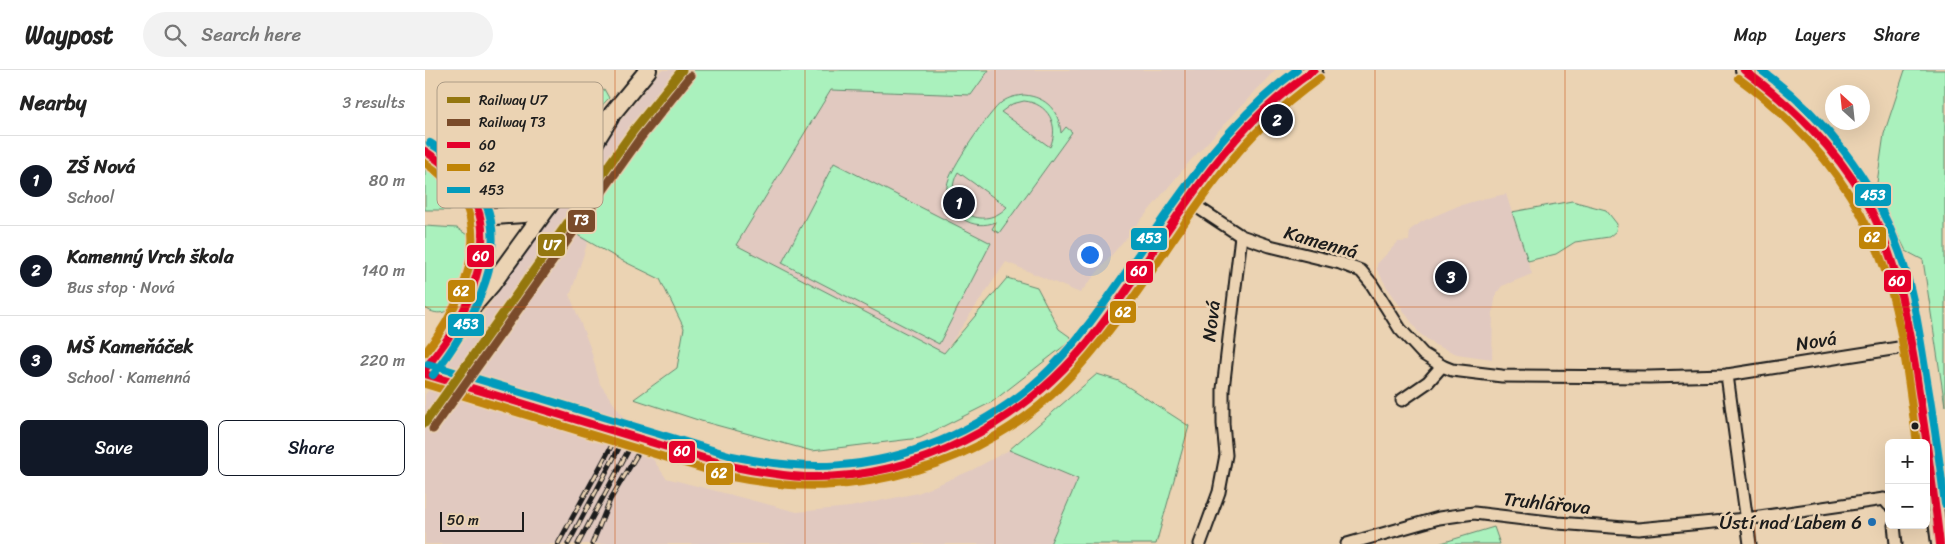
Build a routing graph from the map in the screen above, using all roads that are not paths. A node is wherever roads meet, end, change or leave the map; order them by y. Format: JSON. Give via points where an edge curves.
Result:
{"nodes":[{"id":1,"x":648,"y":70,"type":"edge"},
{"id":2,"x":1314,"y":70,"type":"edge"},
{"id":3,"x":1744,"y":70,"type":"edge"},
{"id":4,"x":610,"y":118,"type":"junction"},
{"id":5,"x":603,"y":125,"type":"edge"},
{"id":6,"x":603,"y":129,"type":"edge"},
{"id":7,"x":425,"y":151,"type":"edge"},
{"id":8,"x":437,"y":159,"type":"edge"},
{"id":9,"x":1188,"y":201,"type":"junction"},
{"id":10,"x":482,"y":208,"type":"edge"},
{"id":11,"x":545,"y":208,"type":"edge"},
{"id":12,"x":547,"y":208,"type":"edge"},
{"id":13,"x":478,"y":210,"type":"junction"},
{"id":14,"x":1241,"y":236,"type":"junction"},
{"id":15,"x":455,"y":327,"type":"junction"},
{"id":16,"x":1911,"y":346,"type":"junction"},
{"id":17,"x":1442,"y":366,"type":"junction"},
{"id":18,"x":425,"y":369,"type":"edge"},
{"id":19,"x":425,"y":374,"type":"edge"},
{"id":20,"x":1727,"y":375,"type":"junction"},
{"id":21,"x":1402,"y":400,"type":"dead end"},
{"id":22,"x":1885,"y":499,"type":"edge"},
{"id":23,"x":1746,"y":519,"type":"junction"},
{"id":24,"x":1894,"y":529,"type":"edge"},
{"id":25,"x":1200,"y":544,"type":"edge"},
{"id":26,"x":1347,"y":544,"type":"edge"},
{"id":27,"x":1750,"y":544,"type":"edge"},
{"id":28,"x":1896,"y":544,"type":"edge"},
{"id":29,"x":1939,"y":544,"type":"edge"}],
"edges":[{"from":1,"to":4,"type":"street"},
{"from":2,"to":9,"type":"street","via":[[1288,88],[1249,124]]},
{"from":3,"to":16,"type":"street","via":[[1805,120],[1858,186],[1890,254]]},
{"from":4,"to":5,"type":"street"},
{"from":4,"to":6,"type":"street"},
{"from":7,"to":8,"type":"street"},
{"from":9,"to":14,"type":"street","name":"Kamenná"},
{"from":9,"to":19,"type":"street","via":[[1082,350],[1011,415],[972,438],[931,456],[859,474],[791,476],[730,466]]},
{"from":10,"to":13,"type":"street"},
{"from":11,"to":13,"type":"street","via":[[524,214]]},
{"from":12,"to":15,"type":"street","via":[[492,284]]},
{"from":13,"to":15,"type":"street","via":[[480,261],[475,282]]},
{"from":14,"to":17,"type":"street","name":"Kamenná","via":[[1361,271],[1400,329],[1423,354]]},
{"from":14,"to":25,"type":"street","name":"Nová","via":[[1223,389],[1226,455],[1219,492]]},
{"from":15,"to":18,"type":"street"},
{"from":16,"to":20,"type":"street","name":"Nová"},
{"from":16,"to":29,"type":"street","via":[[1933,483]]},
{"from":17,"to":20,"type":"street","name":"Kamenná","via":[[1502,376]]},
{"from":17,"to":21,"type":"street","via":[[1428,382]]},
{"from":20,"to":23,"type":"street"},
{"from":22,"to":23,"type":"street","name":"Truhlářova"},
{"from":23,"to":26,"type":"street","name":"Truhlářova","via":[[1639,530],[1473,513],[1439,518]]},
{"from":23,"to":27,"type":"street"},
{"from":24,"to":28,"type":"street"}]}
